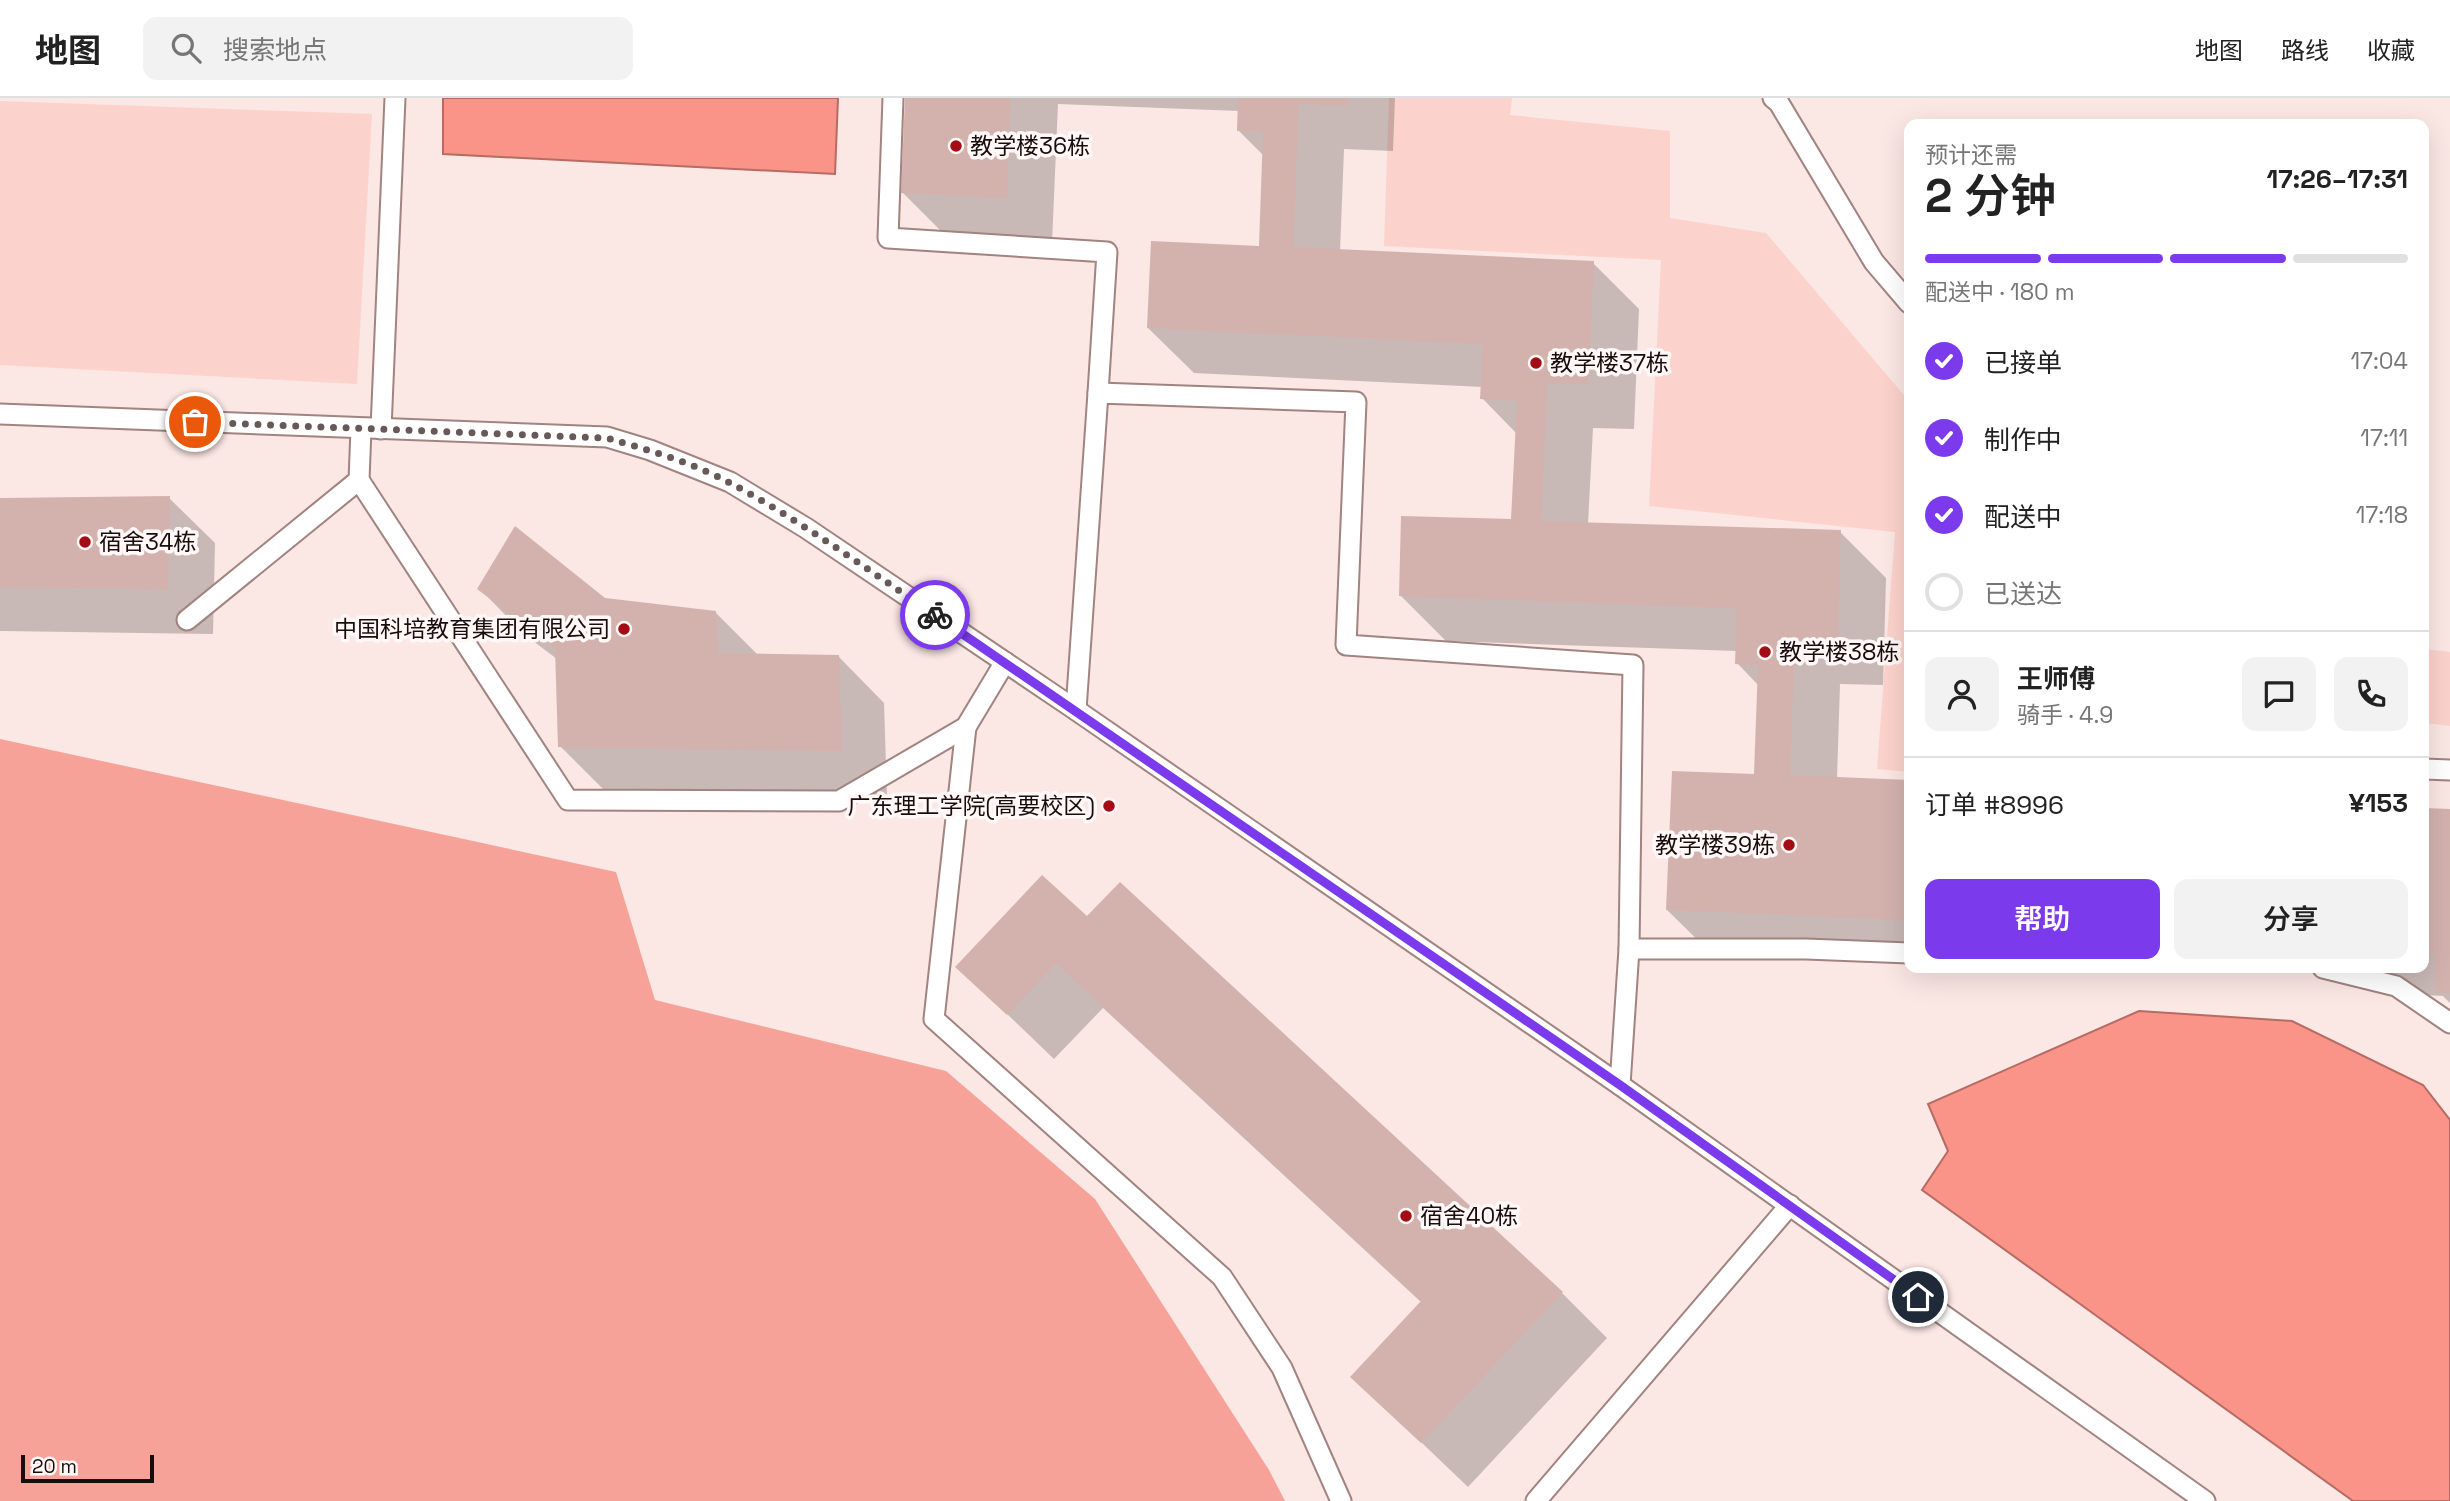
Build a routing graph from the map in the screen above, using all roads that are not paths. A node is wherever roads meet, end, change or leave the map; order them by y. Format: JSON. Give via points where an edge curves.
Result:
{"nodes":[{"id":1,"x":395,"y":98,"type":"edge"},
{"id":2,"x":893,"y":98,"type":"edge"},
{"id":3,"x":1773,"y":98,"type":"edge"},
{"id":4,"x":1904,"y":297,"type":"edge"},
{"id":5,"x":1098,"y":393,"type":"junction"},
{"id":6,"x":0,"y":414,"type":"edge"},
{"id":7,"x":371,"y":429,"type":"junction"},
{"id":8,"x":359,"y":480,"type":"junction"},
{"id":9,"x":187,"y":620,"type":"dead end"},
{"id":10,"x":1004,"y":662,"type":"junction"},
{"id":11,"x":1076,"y":710,"type":"junction"},
{"id":12,"x":966,"y":727,"type":"junction"},
{"id":13,"x":2429,"y":769,"type":"edge"},
{"id":14,"x":2450,"y":770,"type":"edge"},
{"id":15,"x":1629,"y":949,"type":"junction"},
{"id":16,"x":1904,"y":953,"type":"edge"},
{"id":17,"x":2344,"y":973,"type":"edge"},
{"id":18,"x":2450,"y":1023,"type":"edge"},
{"id":19,"x":1620,"y":1085,"type":"junction"},
{"id":20,"x":1790,"y":1205,"type":"junction"},
{"id":21,"x":1341,"y":1501,"type":"edge"},
{"id":22,"x":1536,"y":1501,"type":"edge"},
{"id":23,"x":2205,"y":1501,"type":"edge"}],
"edges":[{"from":1,"to":7,"type":"lane"},
{"from":2,"to":5,"type":"lane","via":[[888,238],[1107,252]]},
{"from":3,"to":4,"type":"lane","via":[[1874,262]]},
{"from":5,"to":11,"type":"lane"},
{"from":5,"to":15,"type":"lane","via":[[1356,402],[1346,645],[1633,665]]},
{"from":6,"to":7,"type":"lane"},
{"from":7,"to":8,"type":"lane"},
{"from":7,"to":10,"type":"lane","via":[[607,438],[650,450],[741,489]]},
{"from":8,"to":9,"type":"lane"},
{"from":8,"to":12,"type":"lane","via":[[568,800],[839,801]]},
{"from":10,"to":11,"type":"lane"},
{"from":10,"to":12,"type":"lane"},
{"from":11,"to":19,"type":"lane"},
{"from":12,"to":21,"type":"lane","via":[[934,1019],[1222,1277],[1282,1368]]},
{"from":13,"to":14,"type":"lane"},
{"from":15,"to":16,"type":"lane"},
{"from":15,"to":19,"type":"lane"},
{"from":17,"to":18,"type":"lane","via":[[2396,985]]},
{"from":19,"to":20,"type":"lane"},
{"from":20,"to":22,"type":"lane"},
{"from":20,"to":23,"type":"lane"}]}
